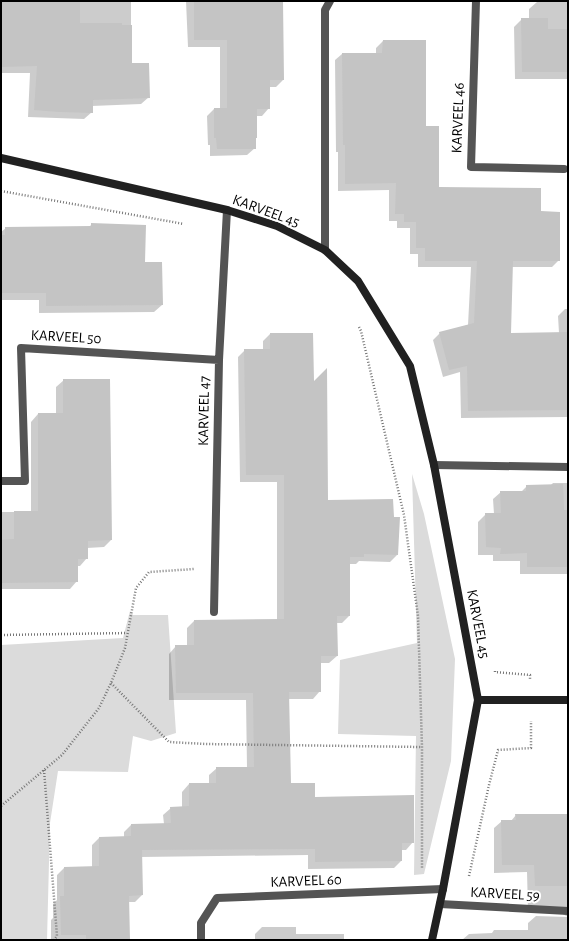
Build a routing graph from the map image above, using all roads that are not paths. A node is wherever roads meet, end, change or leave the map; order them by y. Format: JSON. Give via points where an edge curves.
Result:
{"nodes":[{"id":1,"x":330,"y":1,"type":"edge"},
{"id":2,"x":476,"y":1,"type":"edge"},
{"id":3,"x":1,"y":158,"type":"edge"},
{"id":4,"x":564,"y":169,"type":"dead end"},
{"id":5,"x":227,"y":210,"type":"junction"},
{"id":6,"x":325,"y":250,"type":"junction"},
{"id":7,"x":219,"y":360,"type":"junction"},
{"id":8,"x":434,"y":465,"type":"junction"},
{"id":9,"x":568,"y":467,"type":"edge"},
{"id":10,"x":1,"y":481,"type":"edge"},
{"id":11,"x":214,"y":612,"type":"dead end"},
{"id":12,"x":478,"y":700,"type":"junction"},
{"id":13,"x":568,"y":700,"type":"edge"},
{"id":14,"x":443,"y":889,"type":"junction"},
{"id":15,"x":440,"y":904,"type":"junction"},
{"id":16,"x":568,"y":911,"type":"edge"},
{"id":17,"x":201,"y":940,"type":"edge"},
{"id":18,"x":432,"y":940,"type":"edge"}],
"edges":[{"from":1,"to":6,"type":"street","via":[[325,10]]},
{"from":2,"to":4,"type":"street","name":"KARVEEL 46","via":[[471,167]]},
{"from":3,"to":5,"type":"street","name":"KARVEEL 45"},
{"from":5,"to":6,"type":"street","name":"KARVEEL 45","via":[[277,226]]},
{"from":5,"to":7,"type":"street","name":"KARVEEL 47"},
{"from":6,"to":8,"type":"street","name":"KARVEEL 45","via":[[358,281],[410,366]]},
{"from":7,"to":10,"type":"street","name":"KARVEEL 50","via":[[21,348],[25,482]]},
{"from":7,"to":11,"type":"street","name":"KARVEEL 47"},
{"from":8,"to":9,"type":"street"},
{"from":8,"to":12,"type":"street","name":"KARVEEL 45"},
{"from":12,"to":13,"type":"street"},
{"from":12,"to":14,"type":"street"},
{"from":14,"to":15,"type":"street"},
{"from":14,"to":17,"type":"street","name":"KARVEEL 60","via":[[217,898],[201,922]]},
{"from":15,"to":16,"type":"street","name":"KARVEEL 59"},
{"from":15,"to":18,"type":"street"}]}
